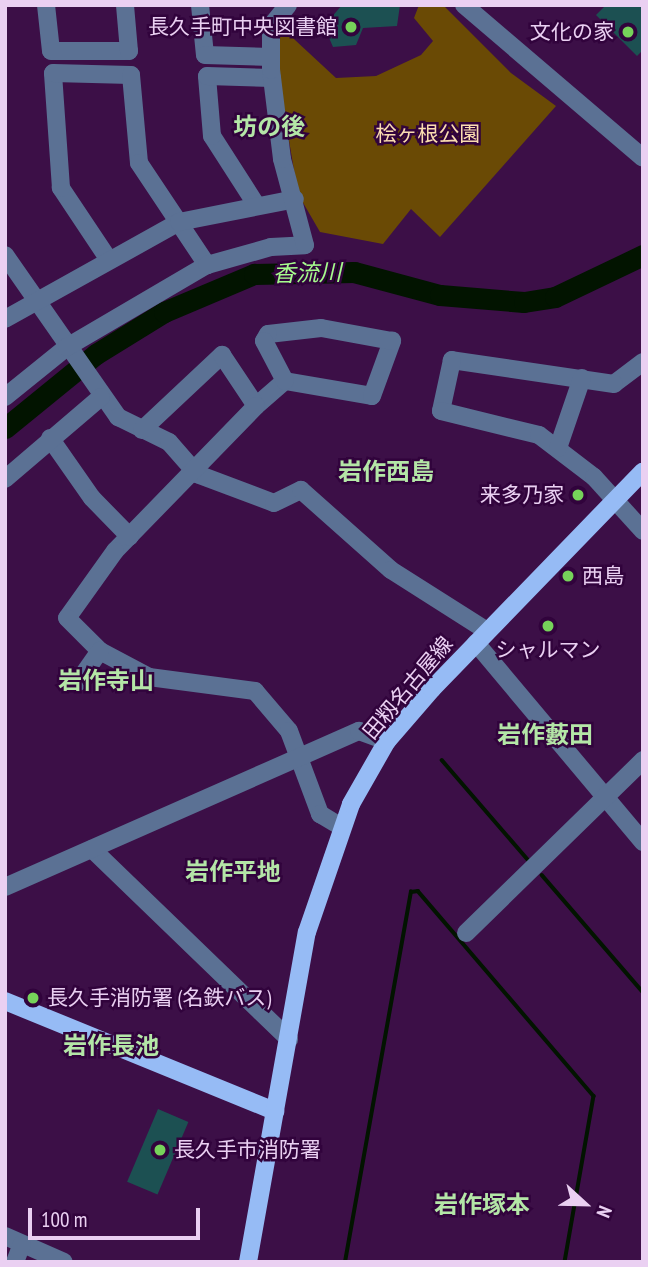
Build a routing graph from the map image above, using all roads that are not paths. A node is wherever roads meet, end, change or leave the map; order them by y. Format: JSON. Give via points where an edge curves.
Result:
{"nodes":[{"id":1,"x":46,"y":5,"type":"edge"},
{"id":2,"x":125,"y":5,"type":"edge"},
{"id":3,"x":200,"y":5,"type":"edge"},
{"id":4,"x":288,"y":5,"type":"edge"},
{"id":5,"x":464,"y":5,"type":"edge"},
{"id":6,"x":271,"y":57,"type":"junction"},
{"id":7,"x":272,"y":78,"type":"junction"},
{"id":8,"x":643,"y":158,"type":"edge"},
{"id":9,"x":295,"y":199,"type":"junction"},
{"id":10,"x":257,"y":206,"type":"junction"},
{"id":11,"x":179,"y":222,"type":"junction"},
{"id":12,"x":5,"y":255,"type":"edge"},
{"id":13,"x":109,"y":260,"type":"junction"},
{"id":14,"x":207,"y":265,"type":"junction"},
{"id":15,"x":36,"y":300,"type":"junction"},
{"id":16,"x":5,"y":319,"type":"edge"},
{"id":17,"x":69,"y":350,"type":"junction"},
{"id":18,"x":643,"y":362,"type":"edge"},
{"id":19,"x":582,"y":378,"type":"junction"},
{"id":20,"x":285,"y":381,"type":"junction"},
{"id":21,"x":98,"y":394,"type":"junction"},
{"id":22,"x":5,"y":397,"type":"edge"},
{"id":23,"x":256,"y":406,"type":"junction"},
{"id":24,"x":142,"y":430,"type":"junction"},
{"id":25,"x":50,"y":438,"type":"junction"},
{"id":26,"x":558,"y":448,"type":"junction"},
{"id":27,"x":643,"y":471,"type":"edge"},
{"id":28,"x":197,"y":474,"type":"junction"},
{"id":29,"x":5,"y":479,"type":"edge"},
{"id":30,"x":613,"y":500,"type":"junction"},
{"id":31,"x":643,"y":531,"type":"edge"},
{"id":32,"x":130,"y":537,"type":"junction"},
{"id":33,"x":482,"y":637,"type":"junction"},
{"id":34,"x":100,"y":651,"type":"junction"},
{"id":35,"x":78,"y":682,"type":"dead end"},
{"id":36,"x":387,"y":741,"type":"junction"},
{"id":37,"x":300,"y":756,"type":"junction"},
{"id":38,"x":643,"y":760,"type":"edge"},
{"id":39,"x":606,"y":796,"type":"junction"},
{"id":40,"x":340,"y":826,"type":"junction"},
{"id":41,"x":643,"y":842,"type":"edge"},
{"id":42,"x":92,"y":849,"type":"junction"},
{"id":43,"x":5,"y":887,"type":"edge"},
{"id":44,"x":466,"y":933,"type":"dead end"},
{"id":45,"x":5,"y":1001,"type":"edge"},
{"id":46,"x":289,"y":1039,"type":"junction"},
{"id":47,"x":275,"y":1111,"type":"junction"},
{"id":48,"x":13,"y":1240,"type":"edge"},
{"id":49,"x":15,"y":1262,"type":"edge"},
{"id":50,"x":64,"y":1262,"type":"edge"},
{"id":51,"x":248,"y":1262,"type":"edge"}],
"edges":[{"from":1,"to":2,"type":"street","via":[[51,51],[129,51]]},
{"from":3,"to":6,"type":"street","via":[[205,55]]},
{"from":4,"to":6,"type":"street","via":[[271,26]]},
{"from":5,"to":8,"type":"street"},
{"from":6,"to":7,"type":"street"},
{"from":7,"to":9,"type":"street","via":[[282,159]]},
{"from":7,"to":10,"type":"street","via":[[207,76],[212,136]]},
{"from":9,"to":10,"type":"street"},
{"from":9,"to":14,"type":"street","via":[[305,245],[271,247]]},
{"from":10,"to":11,"type":"street"},
{"from":11,"to":13,"type":"street"},
{"from":11,"to":13,"type":"street","via":[[139,163],[131,75],[53,73],[61,188]]},
{"from":11,"to":14,"type":"street"},
{"from":12,"to":15,"type":"street"},
{"from":13,"to":15,"type":"street"},
{"from":14,"to":17,"type":"street"},
{"from":15,"to":16,"type":"street"},
{"from":15,"to":17,"type":"street"},
{"from":17,"to":21,"type":"street"},
{"from":17,"to":22,"type":"street"},
{"from":18,"to":19,"type":"street","via":[[614,384]]},
{"from":19,"to":26,"type":"street"},
{"from":19,"to":26,"type":"street","via":[[449,363],[443,414],[528,430]]},
{"from":20,"to":20,"type":"street","via":[[372,396],[392,341],[321,328],[268,334],[264,341]]},
{"from":20,"to":23,"type":"street"},
{"from":21,"to":24,"type":"street"},
{"from":21,"to":25,"type":"street"},
{"from":23,"to":24,"type":"street","via":[[222,355]]},
{"from":23,"to":28,"type":"street"},
{"from":24,"to":28,"type":"street","via":[[169,442]]},
{"from":25,"to":29,"type":"street"},
{"from":25,"to":32,"type":"street","via":[[92,498]]},
{"from":26,"to":30,"type":"street"},
{"from":27,"to":30,"type":"main road","name":"田籾名古屋線"},
{"from":28,"to":32,"type":"street"},
{"from":28,"to":33,"type":"street","via":[[274,503],[301,490],[391,570]]},
{"from":30,"to":31,"type":"street"},
{"from":30,"to":33,"type":"main road","name":"田籾名古屋線"},
{"from":32,"to":34,"type":"street","via":[[67,618]]},
{"from":33,"to":36,"type":"main road","name":"田籾名古屋線"},
{"from":33,"to":39,"type":"street"},
{"from":34,"to":35,"type":"street"},
{"from":34,"to":37,"type":"street","via":[[149,677],[255,691],[270,702]]},
{"from":36,"to":37,"type":"street","via":[[363,730]]},
{"from":36,"to":40,"type":"main road","name":"田籾名古屋線"},
{"from":37,"to":40,"type":"street","via":[[320,814]]},
{"from":37,"to":42,"type":"street"},
{"from":38,"to":39,"type":"street"},
{"from":39,"to":41,"type":"street"},
{"from":39,"to":44,"type":"street"},
{"from":40,"to":46,"type":"main road","name":"田籾名古屋線","via":[[307,932]]},
{"from":42,"to":43,"type":"street"},
{"from":42,"to":46,"type":"street"},
{"from":45,"to":47,"type":"main road"},
{"from":46,"to":47,"type":"main road","name":"田籾名古屋線"},
{"from":47,"to":51,"type":"main road","name":"田籾名古屋線"},
{"from":48,"to":49,"type":"street"},
{"from":48,"to":50,"type":"street"}]}
